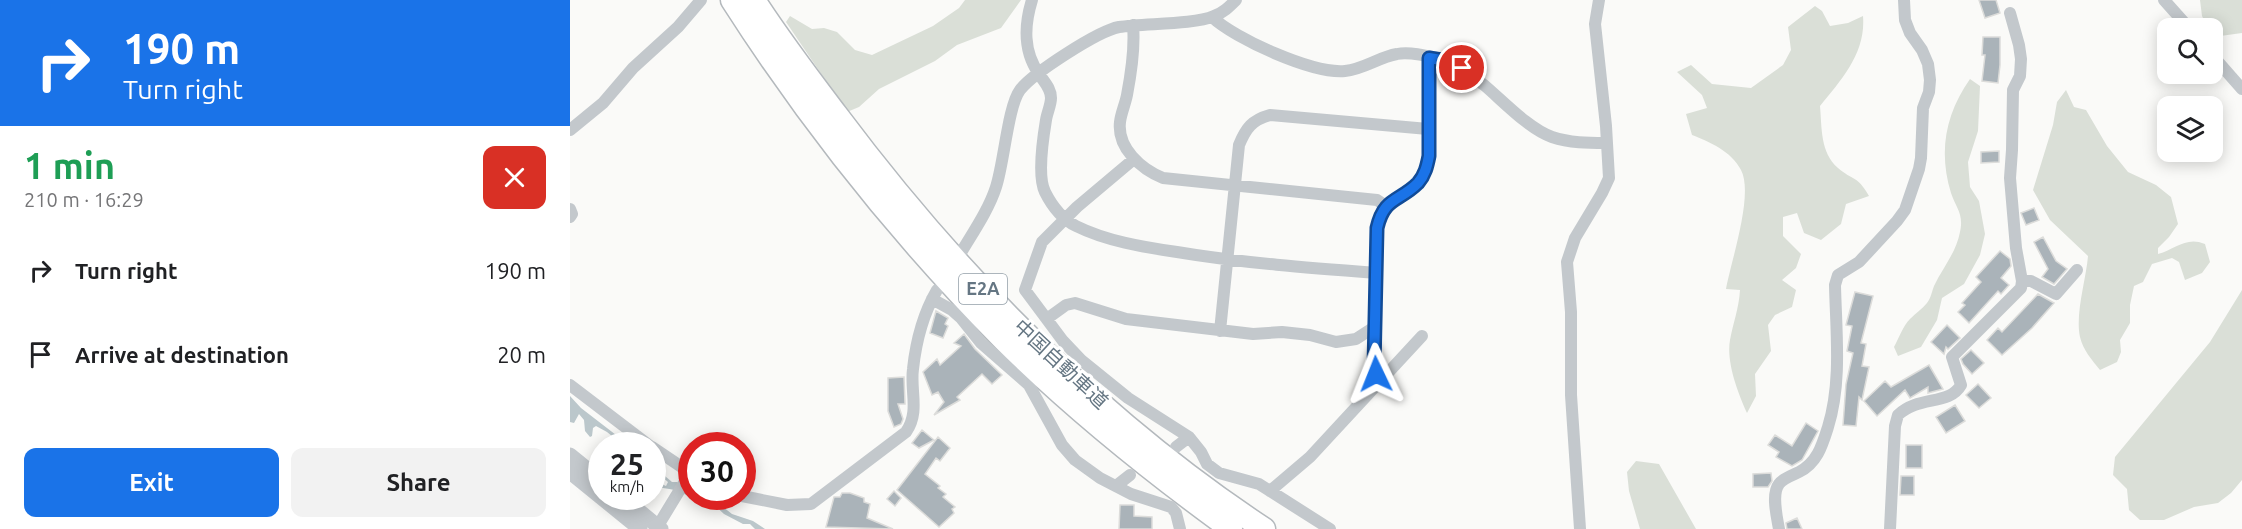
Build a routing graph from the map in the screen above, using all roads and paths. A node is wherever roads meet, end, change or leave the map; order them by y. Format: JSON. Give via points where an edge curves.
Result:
{"nodes":[{"id":1,"x":701,"y":0,"type":"edge"},
{"id":2,"x":732,"y":0,"type":"edge"},
{"id":3,"x":754,"y":0,"type":"edge"},
{"id":4,"x":1032,"y":0,"type":"edge"},
{"id":5,"x":1236,"y":0,"type":"edge"},
{"id":6,"x":1599,"y":0,"type":"edge"},
{"id":7,"x":1904,"y":0,"type":"edge"},
{"id":8,"x":2164,"y":0,"type":"edge"},
{"id":9,"x":2010,"y":13,"type":"dead end"},
{"id":10,"x":1212,"y":17,"type":"junction"},
{"id":11,"x":2180,"y":18,"type":"edge"},
{"id":12,"x":1133,"y":25,"type":"junction"},
{"id":13,"x":1429,"y":58,"type":"junction"},
{"id":14,"x":2223,"y":67,"type":"edge"},
{"id":15,"x":1038,"y":74,"type":"junction"},
{"id":16,"x":2242,"y":89,"type":"edge"},
{"id":17,"x":1428,"y":129,"type":"junction"},
{"id":18,"x":570,"y":130,"type":"edge"},
{"id":19,"x":1606,"y":143,"type":"junction"},
{"id":20,"x":1134,"y":159,"type":"junction"},
{"id":21,"x":1235,"y":186,"type":"junction"},
{"id":22,"x":1386,"y":206,"type":"junction"},
{"id":23,"x":570,"y":209,"type":"edge"},
{"id":24,"x":570,"y":217,"type":"edge"},
{"id":25,"x":1066,"y":220,"type":"junction"},
{"id":26,"x":962,"y":251,"type":"dead end"},
{"id":27,"x":1228,"y":261,"type":"junction"},
{"id":28,"x":2077,"y":270,"type":"dead end"},
{"id":29,"x":1377,"y":273,"type":"junction"},
{"id":30,"x":2022,"y":281,"type":"junction"},
{"id":31,"x":1048,"y":318,"type":"junction"},
{"id":32,"x":1376,"y":326,"type":"junction"},
{"id":33,"x":1220,"y":331,"type":"junction"},
{"id":34,"x":1422,"y":336,"type":"dead end"},
{"id":35,"x":1380,"y":379,"type":"junction"},
{"id":36,"x":570,"y":386,"type":"edge"},
{"id":37,"x":632,"y":432,"type":"edge"},
{"id":38,"x":1189,"y":437,"type":"junction"},
{"id":39,"x":1176,"y":447,"type":"dead end"},
{"id":40,"x":570,"y":455,"type":"edge"},
{"id":41,"x":588,"y":470,"type":"edge"},
{"id":42,"x":570,"y":472,"type":"edge"},
{"id":43,"x":1130,"y":475,"type":"dead end"},
{"id":44,"x":1116,"y":486,"type":"junction"},
{"id":45,"x":678,"y":491,"type":"edge"},
{"id":46,"x":1270,"y":491,"type":"junction"},
{"id":47,"x":756,"y":499,"type":"edge"},
{"id":48,"x":637,"y":510,"type":"edge"},
{"id":49,"x":658,"y":528,"type":"edge"},
{"id":50,"x":640,"y":529,"type":"edge"},
{"id":51,"x":1180,"y":529,"type":"edge"},
{"id":52,"x":1231,"y":529,"type":"edge"},
{"id":53,"x":1264,"y":529,"type":"edge"},
{"id":54,"x":1330,"y":529,"type":"edge"},
{"id":55,"x":1580,"y":529,"type":"edge"},
{"id":56,"x":1779,"y":529,"type":"edge"},
{"id":57,"x":1890,"y":529,"type":"edge"}],
"edges":[{"from":1,"to":18,"type":"street","via":[[603,103]]},
{"from":2,"to":52,"type":"highway","name":"中国自動車道","number":"E2A","via":[[840,152],[943,275],[1059,391]]},
{"from":3,"to":53,"type":"highway","name":"中国自動車道","number":"E2A","via":[[855,139],[962,268],[1130,427]]},
{"from":4,"to":15,"type":"street","via":[[1025,36]]},
{"from":5,"to":10,"type":"street"},
{"from":6,"to":19,"type":"street","via":[[1595,24]]},
{"from":7,"to":56,"type":"street","via":[[1905,20],[1928,64],[1930,80],[1923,108],[1919,169],[1905,210],[1897,221],[1858,261],[1838,275],[1833,408],[1820,450],[1812,462],[1779,484]]},
{"from":8,"to":11,"type":"street"},
{"from":9,"to":30,"type":"street","via":[[2021,59],[2020,76],[2013,90],[2010,178]]},
{"from":10,"to":12,"type":"street"},
{"from":10,"to":13,"type":"street","via":[[1277,55],[1317,67],[1343,71],[1398,53]]},
{"from":12,"to":15,"type":"street","via":[[1101,34]]},
{"from":12,"to":20,"type":"street","via":[[1127,94],[1119,125],[1124,146]]},
{"from":13,"to":17,"type":"street"},
{"from":13,"to":19,"type":"street","via":[[1462,68],[1552,137],[1578,143]]},
{"from":14,"to":16,"type":"street"},
{"from":15,"to":25,"type":"street","via":[[1051,98],[1041,171],[1044,190]]},
{"from":15,"to":26,"type":"street","via":[[1019,90],[996,189]]},
{"from":17,"to":21,"type":"street","via":[[1270,115],[1257,118],[1246,128],[1239,145]]},
{"from":17,"to":22,"type":"street","via":[[1426,170],[1418,183]]},
{"from":19,"to":55,"type":"street","via":[[1609,178],[1575,238],[1567,262]]},
{"from":20,"to":21,"type":"street","via":[[1162,178]]},
{"from":20,"to":25,"type":"street"},
{"from":21,"to":22,"type":"street","via":[[1377,201]]},
{"from":21,"to":27,"type":"street"},
{"from":22,"to":29,"type":"street","via":[[1377,228]]},
{"from":23,"to":24,"type":"street"},
{"from":25,"to":27,"type":"street","via":[[1124,243]]},
{"from":25,"to":31,"type":"street","via":[[1042,242],[1025,290]]},
{"from":27,"to":29,"type":"street"},
{"from":27,"to":33,"type":"street"},
{"from":28,"to":30,"type":"street","via":[[2056,294],[2031,281]]},
{"from":29,"to":32,"type":"street"},
{"from":30,"to":57,"type":"street","via":[[2021,288],[1952,357],[1961,385],[1957,392],[1914,404],[1898,415]]},
{"from":31,"to":33,"type":"street","via":[[1074,303],[1126,319]]},
{"from":31,"to":38,"type":"street","via":[[1063,341],[1099,376]]},
{"from":32,"to":33,"type":"street","via":[[1346,342],[1282,332]]},
{"from":32,"to":35,"type":"street","via":[[1374,367]]},
{"from":34,"to":35,"type":"street"},
{"from":35,"to":46,"type":"street","via":[[1310,457]]},
{"from":36,"to":37,"type":"street"},
{"from":38,"to":39,"type":"street"},
{"from":38,"to":46,"type":"street","via":[[1207,464],[1220,473]]},
{"from":40,"to":41,"type":"street"},
{"from":42,"to":50,"type":"street"},
{"from":43,"to":44,"type":"street"},
{"from":44,"to":47,"type":"street","via":[[1075,460],[1062,445],[1029,385],[981,343],[935,294],[916,346],[912,372],[915,411],[906,432],[811,504],[787,505]]},
{"from":44,"to":51,"type":"street","via":[[1171,507]]},
{"from":45,"to":49,"type":"street"},
{"from":46,"to":54,"type":"street"},
{"from":48,"to":49,"type":"street"}]}
